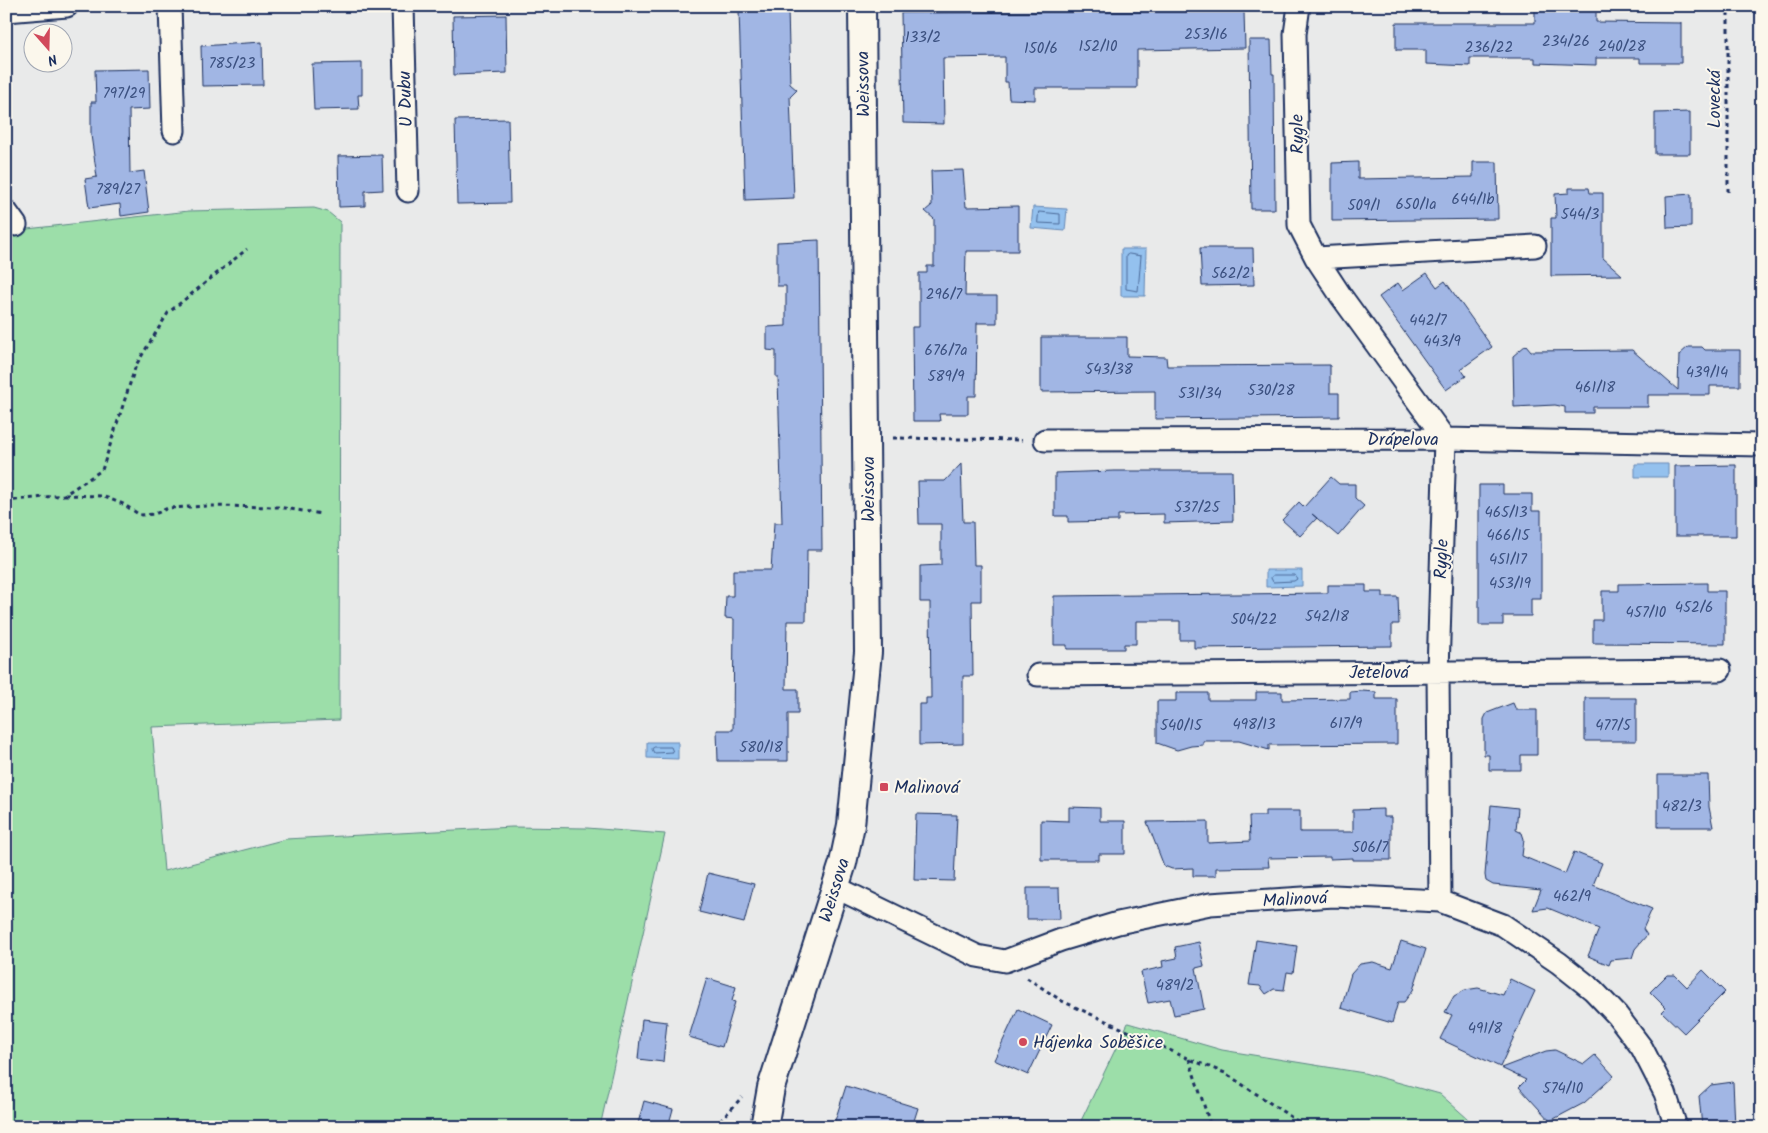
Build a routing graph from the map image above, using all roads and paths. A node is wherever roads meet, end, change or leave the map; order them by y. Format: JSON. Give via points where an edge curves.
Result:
{"nodes":[{"id":1,"x":67,"y":6,"type":"edge"},
{"id":2,"x":170,"y":6,"type":"edge"},
{"id":3,"x":403,"y":6,"type":"edge"},
{"id":4,"x":862,"y":6,"type":"edge"},
{"id":5,"x":1299,"y":6,"type":"edge"},
{"id":6,"x":1728,"y":6,"type":"edge"},
{"id":7,"x":6,"y":11,"type":"edge"},
{"id":8,"x":174,"y":131,"type":"dead end"},
{"id":9,"x":408,"y":191,"type":"dead end"},
{"id":10,"x":1728,"y":192,"type":"dead end"},
{"id":11,"x":1535,"y":246,"type":"dead end"},
{"id":12,"x":247,"y":249,"type":"dead end"},
{"id":13,"x":1316,"y":258,"type":"junction"},
{"id":14,"x":867,"y":437,"type":"junction"},
{"id":15,"x":1445,"y":439,"type":"junction"},
{"id":16,"x":1045,"y":440,"type":"joint"},
{"id":17,"x":1762,"y":445,"type":"edge"},
{"id":18,"x":64,"y":495,"type":"junction"},
{"id":19,"x":6,"y":501,"type":"edge"},
{"id":20,"x":322,"y":514,"type":"dead end"},
{"id":21,"x":1720,"y":670,"type":"dead end"},
{"id":22,"x":1438,"y":672,"type":"junction"},
{"id":23,"x":1038,"y":674,"type":"dead end"},
{"id":24,"x":835,"y":887,"type":"junction"},
{"id":25,"x":1440,"y":901,"type":"junction"},
{"id":26,"x":1005,"y":961,"type":"junction"},
{"id":27,"x":1189,"y":1059,"type":"junction"},
{"id":28,"x":764,"y":1127,"type":"edge"},
{"id":29,"x":1211,"y":1127,"type":"edge"},
{"id":30,"x":1306,"y":1127,"type":"edge"},
{"id":31,"x":1676,"y":1127,"type":"edge"}],
"edges":[{"from":1,"to":7,"type":"street"},
{"from":2,"to":8,"type":"street"},
{"from":3,"to":9,"type":"street","name":"U Dubu"},
{"from":4,"to":14,"type":"street","name":"Weissova"},
{"from":5,"to":13,"type":"street","name":"Rygle","via":[[1295,34],[1299,225]]},
{"from":6,"to":10,"type":"path","name":"Lovecká"},
{"from":11,"to":13,"type":"street"},
{"from":12,"to":18,"type":"path","via":[[168,313],[136,364],[102,470]]},
{"from":13,"to":15,"type":"street","name":"Rygle"},
{"from":14,"to":16,"type":"path"},
{"from":14,"to":24,"type":"street","name":"Weissova","via":[[868,652],[851,825],[844,863]]},
{"from":15,"to":16,"type":"street","name":"Drápelova"},
{"from":15,"to":17,"type":"street","name":"Drápelova"},
{"from":15,"to":22,"type":"street","name":"Rygle"},
{"from":18,"to":19,"type":"path"},
{"from":18,"to":20,"type":"path","via":[[102,496],[140,515],[155,514],[168,508],[209,506],[278,507]]},
{"from":21,"to":22,"type":"street","name":"Jetelová"},
{"from":22,"to":23,"type":"street","name":"Jetelová"},
{"from":22,"to":25,"type":"street","name":"Rygle"},
{"from":24,"to":26,"type":"street","via":[[977,956]]},
{"from":24,"to":28,"type":"street","name":"Weissova","via":[[771,1088]]},
{"from":25,"to":26,"type":"street","name":"Malinová","via":[[1334,896],[1210,904],[1118,923]]},
{"from":25,"to":31,"type":"street","name":"Malinová","via":[[1503,925],[1593,990],[1642,1048],[1665,1093]]},
{"from":26,"to":27,"type":"path","via":[[1062,1000]]},
{"from":27,"to":29,"type":"path"},
{"from":27,"to":30,"type":"path","via":[[1225,1073]]}]}
